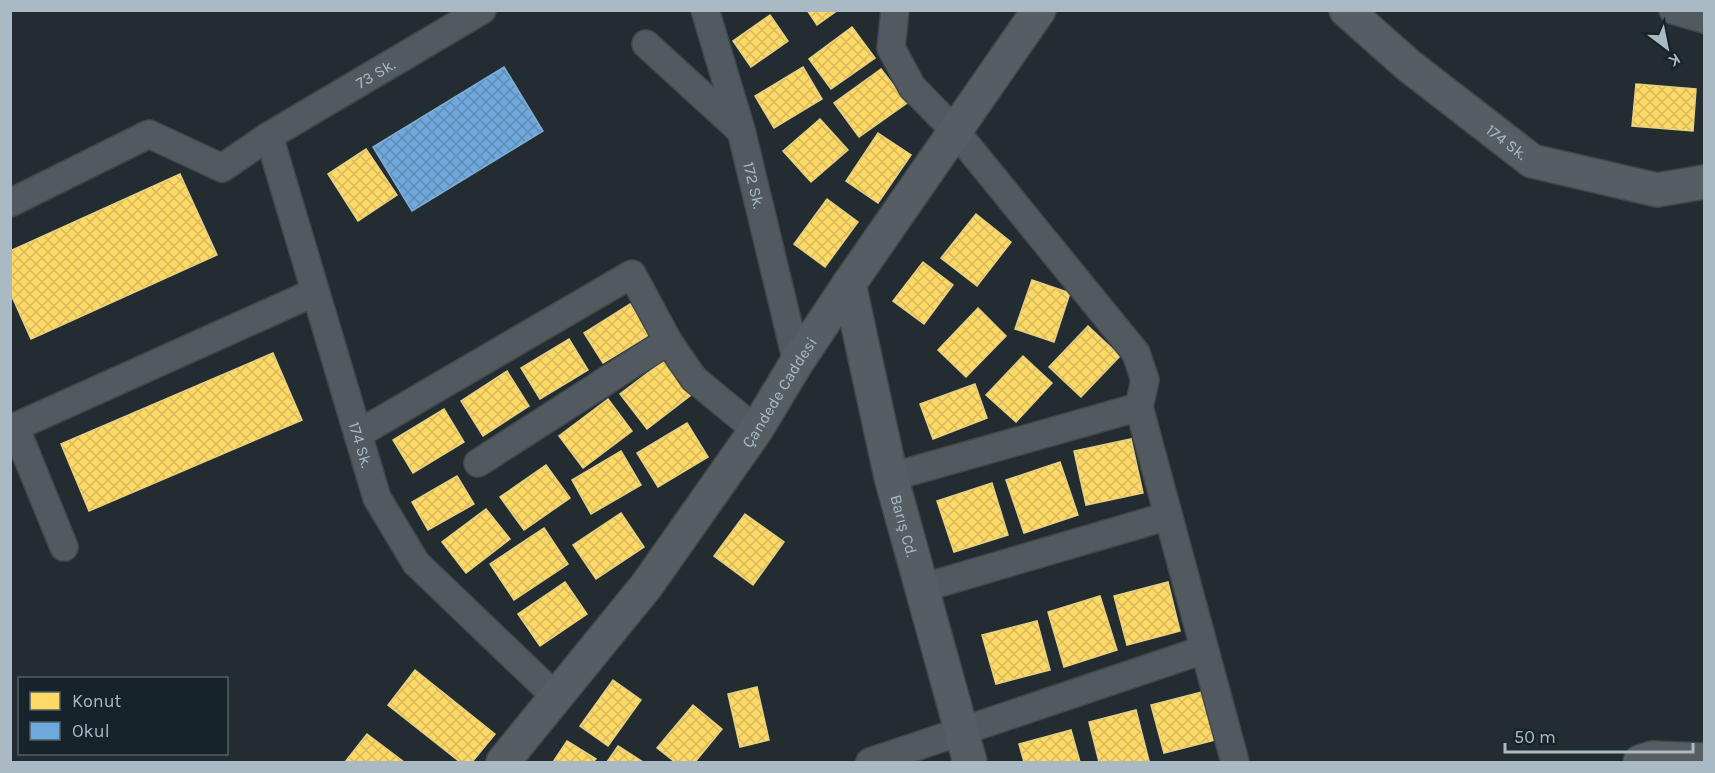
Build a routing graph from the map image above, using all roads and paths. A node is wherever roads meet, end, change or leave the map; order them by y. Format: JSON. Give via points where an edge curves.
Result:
{"nodes":[{"id":1,"x":482,"y":10,"type":"edge"},
{"id":2,"x":705,"y":10,"type":"edge"},
{"id":3,"x":895,"y":10,"type":"edge"},
{"id":4,"x":1039,"y":10,"type":"edge"},
{"id":5,"x":1346,"y":10,"type":"edge"},
{"id":6,"x":1673,"y":10,"type":"edge"},
{"id":7,"x":1704,"y":19,"type":"edge"},
{"id":8,"x":646,"y":44,"type":"dead end"},
{"id":9,"x":741,"y":130,"type":"junction"},
{"id":10,"x":956,"y":132,"type":"junction"},
{"id":11,"x":269,"y":136,"type":"junction"},
{"id":12,"x":1704,"y":182,"type":"edge"},
{"id":13,"x":10,"y":203,"type":"edge"},
{"id":14,"x":849,"y":284,"type":"junction"},
{"id":15,"x":315,"y":292,"type":"junction"},
{"id":16,"x":668,"y":341,"type":"junction"},
{"id":17,"x":796,"y":362,"type":"junction"},
{"id":18,"x":1139,"y":407,"type":"junction"},
{"id":19,"x":756,"y":430,"type":"junction"},
{"id":20,"x":358,"y":434,"type":"junction"},
{"id":21,"x":478,"y":463,"type":"dead end"},
{"id":22,"x":891,"y":477,"type":"junction"},
{"id":23,"x":1168,"y":516,"type":"junction"},
{"id":24,"x":64,"y":547,"type":"dead end"},
{"id":25,"x":922,"y":588,"type":"junction"},
{"id":26,"x":1203,"y":650,"type":"junction"},
{"id":27,"x":555,"y":696,"type":"junction"},
{"id":28,"x":966,"y":747,"type":"edge"},
{"id":29,"x":1704,"y":760,"type":"edge"},
{"id":30,"x":503,"y":762,"type":"edge"},
{"id":31,"x":870,"y":762,"type":"edge"},
{"id":32,"x":1235,"y":762,"type":"edge"},
{"id":33,"x":1640,"y":762,"type":"edge"}],
"edges":[{"from":1,"to":11,"type":"street","name":"73 Sk."},
{"from":2,"to":9,"type":"street","name":"172 Sk."},
{"from":3,"to":10,"type":"street","via":[[891,48],[912,87]]},
{"from":4,"to":10,"type":"street","name":"Çandede Caddesi"},
{"from":5,"to":12,"type":"street","name":"174 Sk.","via":[[1532,161],[1657,190]]},
{"from":6,"to":7,"type":"street"},
{"from":8,"to":9,"type":"street"},
{"from":9,"to":17,"type":"street","name":"172 Sk."},
{"from":10,"to":14,"type":"street","name":"Çandede Caddesi"},
{"from":10,"to":18,"type":"street","via":[[1136,353],[1145,380]]},
{"from":11,"to":13,"type":"street","name":"73 Sk.","via":[[222,168],[149,134]]},
{"from":11,"to":15,"type":"street","name":"174 Sk."},
{"from":14,"to":17,"type":"street","name":"Çandede Caddesi"},
{"from":14,"to":22,"type":"street","name":"Barış Cd."},
{"from":15,"to":20,"type":"street","name":"174 Sk."},
{"from":15,"to":24,"type":"street","via":[[15,427]]},
{"from":16,"to":19,"type":"street","via":[[694,379]]},
{"from":16,"to":20,"type":"street","via":[[632,274]]},
{"from":16,"to":21,"type":"street"},
{"from":17,"to":19,"type":"street","name":"Çandede Caddesi"},
{"from":18,"to":22,"type":"street"},
{"from":18,"to":23,"type":"street"},
{"from":19,"to":27,"type":"street","name":"Çandede Caddesi","via":[[647,585]]},
{"from":20,"to":27,"type":"street","name":"174 Sk.","via":[[377,498],[416,563]]},
{"from":22,"to":25,"type":"street","name":"Barış Cd."},
{"from":23,"to":25,"type":"street"},
{"from":23,"to":26,"type":"street"},
{"from":25,"to":28,"type":"street","name":"Barış Cd."},
{"from":26,"to":28,"type":"street"},
{"from":26,"to":32,"type":"street"},
{"from":27,"to":30,"type":"street","name":"Çandede Caddesi"},
{"from":28,"to":31,"type":"street"},
{"from":29,"to":33,"type":"street","via":[[1652,758]]}]}
